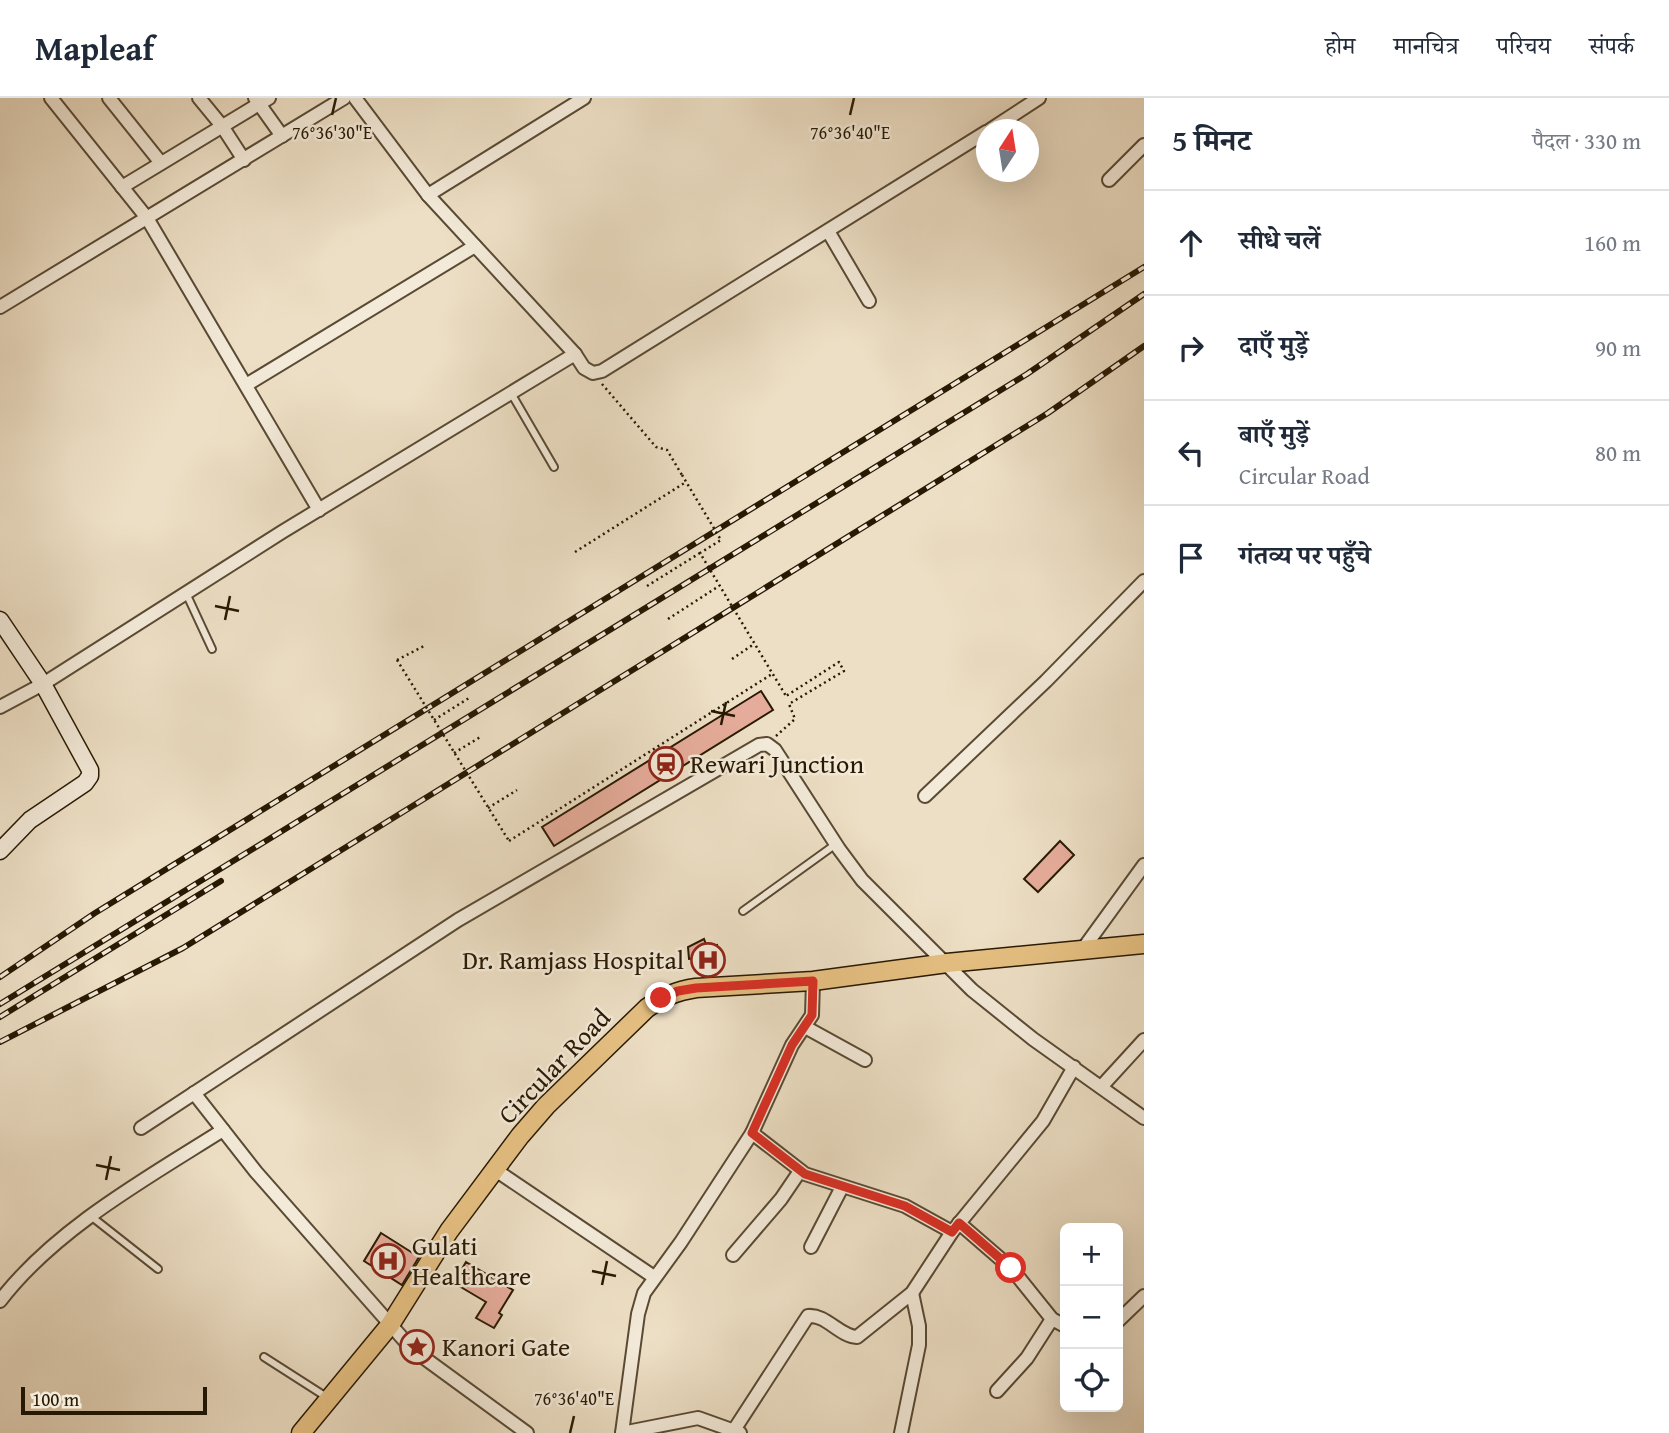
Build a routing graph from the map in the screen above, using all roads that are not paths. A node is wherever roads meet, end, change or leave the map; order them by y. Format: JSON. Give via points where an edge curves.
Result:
{"nodes":[{"id":1,"x":51,"y":98,"type":"edge"},
{"id":2,"x":109,"y":98,"type":"edge"},
{"id":3,"x":199,"y":98,"type":"edge"},
{"id":4,"x":344,"y":98,"type":"edge"},
{"id":5,"x":355,"y":98,"type":"edge"},
{"id":6,"x":584,"y":98,"type":"edge"},
{"id":7,"x":1039,"y":98,"type":"edge"},
{"id":8,"x":261,"y":100,"type":"edge"},
{"id":9,"x":1007,"y":119,"type":"edge"},
{"id":10,"x":222,"y":126,"type":"junction"},
{"id":11,"x":282,"y":136,"type":"junction"},
{"id":12,"x":976,"y":138,"type":"edge"},
{"id":13,"x":1144,"y":145,"type":"edge"},
{"id":14,"x":244,"y":160,"type":"junction"},
{"id":15,"x":161,"y":163,"type":"junction"},
{"id":16,"x":1108,"y":180,"type":"dead end"},
{"id":17,"x":122,"y":187,"type":"junction"},
{"id":18,"x":428,"y":195,"type":"junction"},
{"id":19,"x":147,"y":218,"type":"junction"},
{"id":20,"x":828,"y":231,"type":"junction"},
{"id":21,"x":475,"y":246,"type":"junction"},
{"id":22,"x":869,"y":301,"type":"dead end"},
{"id":23,"x":0,"y":307,"type":"edge"},
{"id":24,"x":575,"y":354,"type":"junction"},
{"id":25,"x":246,"y":385,"type":"junction"},
{"id":26,"x":511,"y":393,"type":"junction"},
{"id":27,"x":554,"y":467,"type":"dead end"},
{"id":28,"x":319,"y":510,"type":"junction"},
{"id":29,"x":1144,"y":581,"type":"edge"},
{"id":30,"x":186,"y":593,"type":"junction"},
{"id":31,"x":0,"y":620,"type":"edge"},
{"id":32,"x":212,"y":649,"type":"dead end"},
{"id":33,"x":43,"y":684,"type":"junction"},
{"id":34,"x":0,"y":707,"type":"edge"},
{"id":35,"x":925,"y":796,"type":"dead end"},
{"id":36,"x":836,"y":844,"type":"junction"},
{"id":37,"x":0,"y":851,"type":"edge"},
{"id":38,"x":1144,"y":865,"type":"edge"},
{"id":39,"x":1144,"y":881,"type":"edge"},
{"id":40,"x":1130,"y":884,"type":"junction"},
{"id":41,"x":743,"y":911,"type":"dead end"},
{"id":42,"x":1144,"y":944,"type":"edge"},
{"id":43,"x":1083,"y":949,"type":"junction"},
{"id":44,"x":947,"y":963,"type":"junction"},
{"id":45,"x":813,"y":981,"type":"junction"},
{"id":46,"x":805,"y":1027,"type":"junction"},
{"id":47,"x":1144,"y":1040,"type":"edge"},
{"id":48,"x":864,"y":1060,"type":"dead end"},
{"id":49,"x":1074,"y":1068,"type":"junction"},
{"id":50,"x":1101,"y":1087,"type":"junction"},
{"id":51,"x":194,"y":1093,"type":"junction"},
{"id":52,"x":1144,"y":1118,"type":"edge"},
{"id":53,"x":141,"y":1128,"type":"dead end"},
{"id":54,"x":223,"y":1130,"type":"junction"},
{"id":55,"x":752,"y":1133,"type":"junction"},
{"id":56,"x":494,"y":1169,"type":"junction"},
{"id":57,"x":800,"y":1171,"type":"junction"},
{"id":58,"x":842,"y":1187,"type":"junction"},
{"id":59,"x":92,"y":1217,"type":"junction"},
{"id":60,"x":955,"y":1228,"type":"junction"},
{"id":61,"x":811,"y":1247,"type":"dead end"},
{"id":62,"x":733,"y":1255,"type":"dead end"},
{"id":63,"x":158,"y":1269,"type":"dead end"},
{"id":64,"x":654,"y":1277,"type":"junction"},
{"id":65,"x":912,"y":1293,"type":"junction"},
{"id":66,"x":1144,"y":1296,"type":"edge"},
{"id":67,"x":0,"y":1301,"type":"edge"},
{"id":68,"x":1123,"y":1316,"type":"edge"},
{"id":69,"x":1052,"y":1319,"type":"junction"},
{"id":70,"x":1060,"y":1323,"type":"edge"},
{"id":71,"x":390,"y":1325,"type":"junction"},
{"id":72,"x":264,"y":1357,"type":"dead end"},
{"id":73,"x":997,"y":1391,"type":"dead end"},
{"id":74,"x":329,"y":1399,"type":"junction"},
{"id":75,"x":737,"y":1431,"type":"edge"},
{"id":76,"x":302,"y":1433,"type":"edge"},
{"id":77,"x":527,"y":1433,"type":"edge"},
{"id":78,"x":622,"y":1433,"type":"edge"},
{"id":79,"x":901,"y":1433,"type":"edge"}],
"edges":[{"from":1,"to":17,"type":"street"},
{"from":2,"to":15,"type":"street"},
{"from":3,"to":10,"type":"street"},
{"from":4,"to":11,"type":"street"},
{"from":5,"to":18,"type":"street"},
{"from":6,"to":18,"type":"street"},
{"from":7,"to":9,"type":"street"},
{"from":8,"to":10,"type":"street"},
{"from":8,"to":11,"type":"street"},
{"from":10,"to":14,"type":"street"},
{"from":10,"to":15,"type":"street"},
{"from":11,"to":14,"type":"street"},
{"from":12,"to":20,"type":"street"},
{"from":13,"to":16,"type":"street"},
{"from":14,"to":19,"type":"street"},
{"from":15,"to":17,"type":"street"},
{"from":17,"to":19,"type":"street"},
{"from":18,"to":21,"type":"street"},
{"from":19,"to":23,"type":"street"},
{"from":19,"to":25,"type":"street"},
{"from":20,"to":22,"type":"street"},
{"from":20,"to":24,"type":"street","via":[[602,371],[584,368]]},
{"from":21,"to":24,"type":"street"},
{"from":21,"to":25,"type":"street"},
{"from":24,"to":26,"type":"street"},
{"from":25,"to":28,"type":"street"},
{"from":26,"to":27,"type":"lane"},
{"from":26,"to":28,"type":"street"},
{"from":28,"to":30,"type":"street"},
{"from":29,"to":35,"type":"street"},
{"from":30,"to":32,"type":"lane"},
{"from":30,"to":33,"type":"street"},
{"from":31,"to":33,"type":"street"},
{"from":33,"to":34,"type":"street"},
{"from":33,"to":37,"type":"street","via":[[88,764],[90,776],[30,820]]},
{"from":36,"to":41,"type":"lane"},
{"from":36,"to":44,"type":"street","via":[[862,880]]},
{"from":36,"to":51,"type":"street","via":[[775,750],[759,745],[458,920]]},
{"from":38,"to":40,"type":"street"},
{"from":39,"to":40,"type":"street"},
{"from":40,"to":43,"type":"street"},
{"from":42,"to":43,"type":"main road","name":"Circular Road"},
{"from":43,"to":44,"type":"main road","name":"Circular Road"},
{"from":44,"to":45,"type":"main road","name":"Circular Road"},
{"from":44,"to":49,"type":"street","via":[[1002,1015]]},
{"from":45,"to":46,"type":"street","via":[[812,1015]]},
{"from":45,"to":56,"type":"main road","name":"Circular Road","via":[[696,988],[661,998],[546,1106]]},
{"from":46,"to":48,"type":"street"},
{"from":46,"to":55,"type":"street","via":[[792,1045]]},
{"from":47,"to":50,"type":"street"},
{"from":49,"to":50,"type":"street"},
{"from":49,"to":60,"type":"street","via":[[1043,1121]]},
{"from":50,"to":52,"type":"street"},
{"from":51,"to":53,"type":"street"},
{"from":51,"to":54,"type":"street"},
{"from":54,"to":59,"type":"street"},
{"from":54,"to":71,"type":"street"},
{"from":55,"to":57,"type":"street"},
{"from":55,"to":64,"type":"street"},
{"from":56,"to":64,"type":"street"},
{"from":56,"to":71,"type":"main road","name":"Circular Road"},
{"from":57,"to":58,"type":"street"},
{"from":57,"to":62,"type":"street"},
{"from":58,"to":60,"type":"street","via":[[905,1206]]},
{"from":58,"to":61,"type":"street"},
{"from":59,"to":63,"type":"lane"},
{"from":59,"to":67,"type":"street","via":[[54,1245]]},
{"from":60,"to":65,"type":"street"},
{"from":60,"to":69,"type":"street","via":[[1011,1268]]},
{"from":64,"to":78,"type":"street","via":[[638,1314]]},
{"from":65,"to":75,"type":"street","via":[[857,1337],[849,1337],[817,1316],[808,1316]]},
{"from":65,"to":79,"type":"street","via":[[919,1345]]},
{"from":66,"to":68,"type":"street"},
{"from":69,"to":70,"type":"street"},
{"from":69,"to":73,"type":"street","via":[[1027,1359]]},
{"from":71,"to":74,"type":"main road","name":"Circular Road"},
{"from":71,"to":77,"type":"street","via":[[422,1357]]},
{"from":72,"to":74,"type":"lane"},
{"from":74,"to":76,"type":"main road","name":"Circular Road"},
{"from":75,"to":78,"type":"street","via":[[698,1418]]}]}
